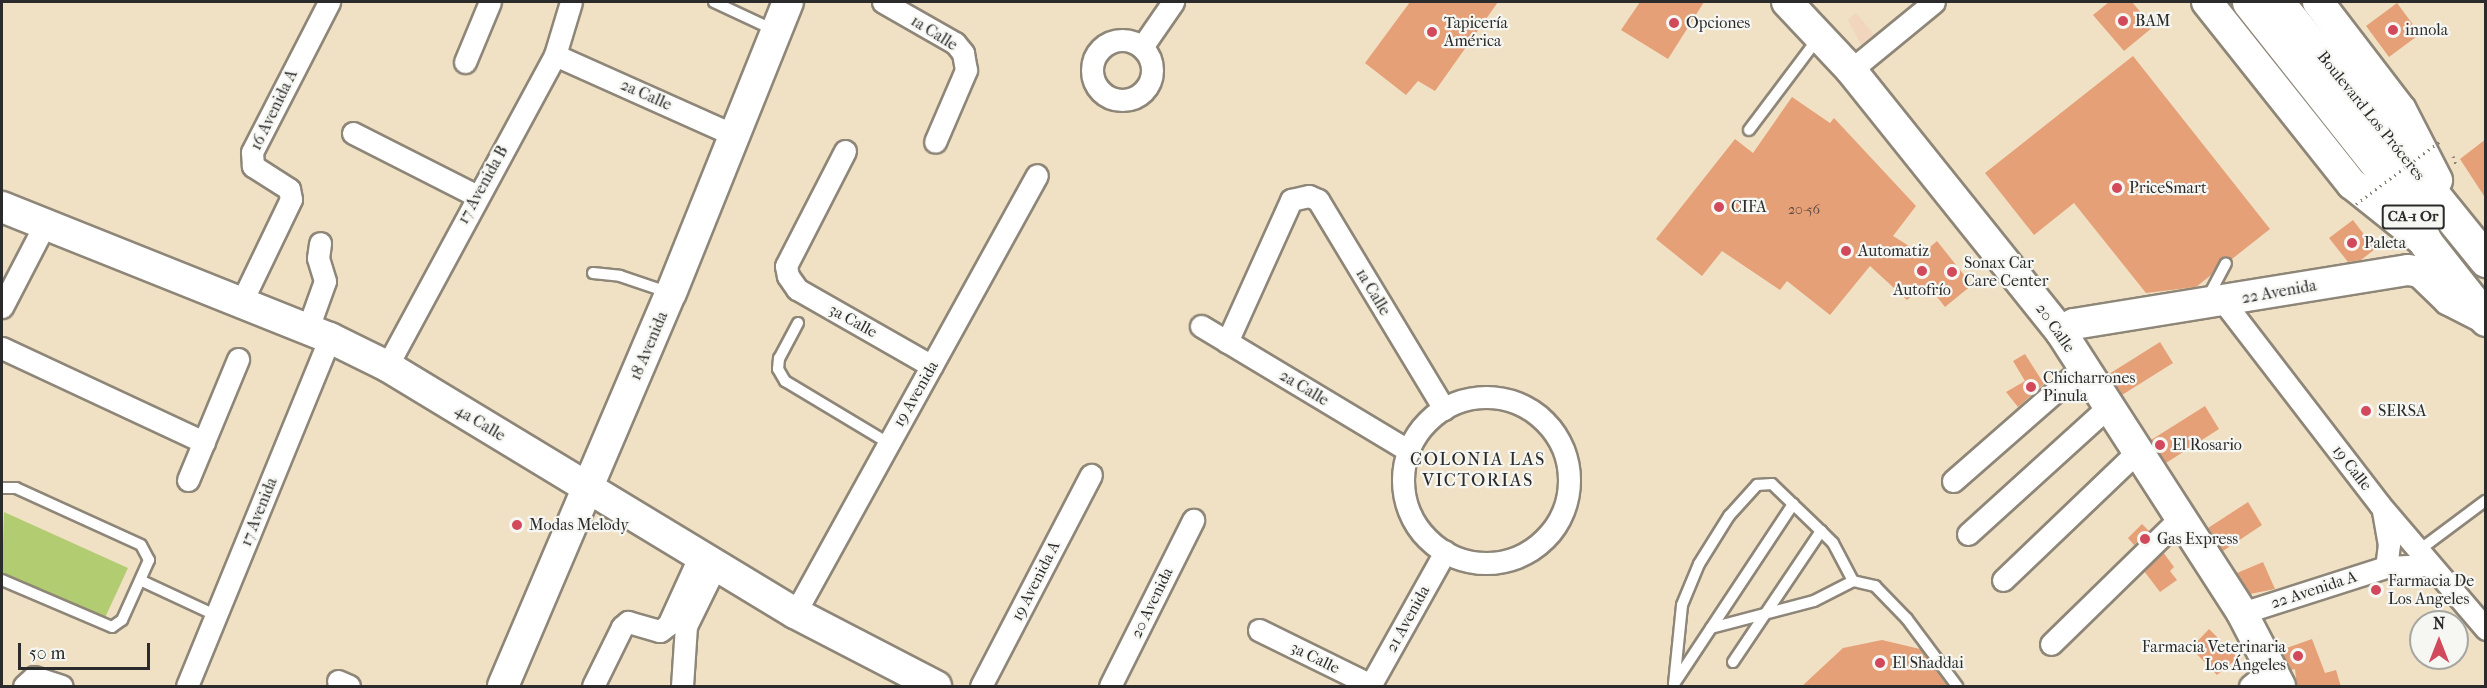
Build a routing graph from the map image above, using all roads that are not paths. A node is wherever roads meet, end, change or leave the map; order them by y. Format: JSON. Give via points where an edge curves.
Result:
{"nodes":[{"id":1,"x":329,"y":2,"type":"edge"},
{"id":2,"x":490,"y":2,"type":"edge"},
{"id":3,"x":571,"y":2,"type":"edge"},
{"id":4,"x":714,"y":2,"type":"edge"},
{"id":5,"x":788,"y":2,"type":"edge"},
{"id":6,"x":883,"y":2,"type":"edge"},
{"id":7,"x":1173,"y":2,"type":"edge"},
{"id":8,"x":1787,"y":2,"type":"edge"},
{"id":9,"x":1934,"y":2,"type":"edge"},
{"id":10,"x":2207,"y":2,"type":"edge"},
{"id":11,"x":2249,"y":2,"type":"edge"},
{"id":12,"x":2276,"y":2,"type":"edge"},
{"id":13,"x":2318,"y":2,"type":"edge"},
{"id":14,"x":776,"y":31,"type":"junction"},
{"id":15,"x":1820,"y":36,"type":"junction"},
{"id":16,"x":1142,"y":47,"type":"dead end"},
{"id":17,"x":555,"y":55,"type":"junction"},
{"id":18,"x":465,"y":62,"type":"dead end"},
{"id":19,"x":1851,"y":70,"type":"junction"},
{"id":20,"x":2288,"y":81,"type":"dead end"},
{"id":21,"x":2363,"y":82,"type":"dead end"},
{"id":22,"x":1749,"y":130,"type":"dead end"},
{"id":23,"x":353,"y":133,"type":"dead end"},
{"id":24,"x":736,"y":136,"type":"junction"},
{"id":25,"x":935,"y":142,"type":"dead end"},
{"id":26,"x":844,"y":151,"type":"dead end"},
{"id":27,"x":1037,"y":175,"type":"dead end"},
{"id":28,"x":2437,"y":180,"type":"junction"},
{"id":29,"x":477,"y":196,"type":"junction"},
{"id":30,"x":2,"y":207,"type":"edge"},
{"id":31,"x":45,"y":224,"type":"junction"},
{"id":32,"x":2466,"y":224,"type":"edge"},
{"id":33,"x":320,"y":243,"type":"dead end"},
{"id":34,"x":2426,"y":243,"type":"junction"},
{"id":35,"x":2486,"y":260,"type":"edge"},
{"id":36,"x":2226,"y":263,"type":"dead end"},
{"id":37,"x":592,"y":273,"type":"dead end"},
{"id":38,"x":671,"y":293,"type":"junction"},
{"id":39,"x":241,"y":303,"type":"junction"},
{"id":40,"x":2213,"y":303,"type":"junction"},
{"id":41,"x":2,"y":307,"type":"edge"},
{"id":42,"x":2485,"y":318,"type":"edge"},
{"id":43,"x":798,"y":323,"type":"dead end"},
{"id":44,"x":1201,"y":326,"type":"dead end"},
{"id":45,"x":2061,"y":332,"type":"junction"},
{"id":46,"x":318,"y":334,"type":"junction"},
{"id":47,"x":1227,"y":342,"type":"junction"},
{"id":48,"x":2,"y":348,"type":"edge"},
{"id":49,"x":238,"y":359,"type":"dead end"},
{"id":50,"x":387,"y":366,"type":"junction"},
{"id":51,"x":932,"y":366,"type":"junction"},
{"id":52,"x":2082,"y":368,"type":"junction"},
{"id":53,"x":2108,"y":407,"type":"junction"},
{"id":54,"x":1444,"y":409,"type":"junction"},
{"id":55,"x":204,"y":442,"type":"junction"},
{"id":56,"x":888,"y":443,"type":"junction"},
{"id":57,"x":1408,"y":451,"type":"junction"},
{"id":58,"x":2138,"y":452,"type":"junction"},
{"id":59,"x":1091,"y":475,"type":"dead end"},
{"id":60,"x":188,"y":480,"type":"dead end"},
{"id":61,"x":1953,"y":481,"type":"dead end"},
{"id":62,"x":2,"y":488,"type":"edge"},
{"id":63,"x":590,"y":489,"type":"junction"},
{"id":64,"x":2485,"y":501,"type":"edge"},
{"id":65,"x":1793,"y":504,"type":"junction"},
{"id":66,"x":2380,"y":505,"type":"junction"},
{"id":67,"x":2180,"y":519,"type":"junction"},
{"id":68,"x":1193,"y":520,"type":"dead end"},
{"id":69,"x":1821,"y":531,"type":"junction"},
{"id":70,"x":1968,"y":534,"type":"dead end"},
{"id":71,"x":1445,"y":552,"type":"junction"},
{"id":72,"x":2424,"y":557,"type":"junction"},
{"id":73,"x":708,"y":560,"type":"junction"},
{"id":74,"x":2386,"y":567,"type":"junction"},
{"id":75,"x":2,"y":580,"type":"edge"},
{"id":76,"x":142,"y":580,"type":"junction"},
{"id":77,"x":2003,"y":580,"type":"dead end"},
{"id":78,"x":1853,"y":581,"type":"junction"},
{"id":79,"x":1766,"y":612,"type":"junction"},
{"id":80,"x":795,"y":613,"type":"junction"},
{"id":81,"x":2242,"y":613,"type":"junction"},
{"id":82,"x":217,"y":616,"type":"junction"},
{"id":83,"x":1711,"y":628,"type":"junction"},
{"id":84,"x":2486,"y":629,"type":"edge"},
{"id":85,"x":1259,"y":630,"type":"dead end"},
{"id":86,"x":2052,"y":644,"type":"dead end"},
{"id":87,"x":1733,"y":662,"type":"dead end"},
{"id":88,"x":2267,"y":680,"type":"edge"},
{"id":89,"x":917,"y":683,"type":"edge"},
{"id":90,"x":1673,"y":685,"type":"edge"},
{"id":91,"x":1370,"y":686,"type":"edge"},
{"id":92,"x":24,"y":687,"type":"edge"},
{"id":93,"x":62,"y":687,"type":"edge"},
{"id":94,"x":187,"y":687,"type":"edge"},
{"id":95,"x":503,"y":687,"type":"edge"},
{"id":96,"x":592,"y":687,"type":"edge"},
{"id":97,"x":682,"y":687,"type":"edge"},
{"id":98,"x":981,"y":687,"type":"edge"},
{"id":99,"x":1110,"y":687,"type":"edge"},
{"id":100,"x":1958,"y":687,"type":"edge"}],
"edges":[{"from":1,"to":39,"type":"street","name":"16 Avenida A","via":[[252,152],[253,166],[289,189],[291,200]]},
{"from":2,"to":18,"type":"street"},
{"from":3,"to":17,"type":"street","name":"17 Avenida B"},
{"from":4,"to":14,"type":"lane"},
{"from":5,"to":14,"type":"street","name":"18 Avenida"},
{"from":6,"to":25,"type":"street","name":"1a Calle","via":[[956,43],[963,53],[966,70]]},
{"from":7,"to":16,"type":"street"},
{"from":8,"to":15,"type":"street","name":"20 Calle"},
{"from":9,"to":19,"type":"street"},
{"from":10,"to":34,"type":"street","name":"Boulevard Los Próceres","via":[[2352,184]]},
{"from":11,"to":34,"type":"highway","name":"Boulevard Los Próceres","number":"CA-1 Or","via":[[2403,196]]},
{"from":12,"to":32,"type":"highway","name":"Boulevard Los Próceres","number":"CA-1 Or"},
{"from":13,"to":28,"type":"street","name":"Boulevard Los Próceres","via":[[2401,110]]},
{"from":14,"to":24,"type":"street","name":"18 Avenida"},
{"from":15,"to":19,"type":"street","name":"20 Calle"},
{"from":15,"to":22,"type":"lane"},
{"from":17,"to":24,"type":"street","name":"2a Calle"},
{"from":17,"to":29,"type":"street","name":"17 Avenida B"},
{"from":19,"to":45,"type":"street","name":"20 Calle"},
{"from":20,"to":34,"type":"highway"},
{"from":21,"to":28,"type":"highway"},
{"from":23,"to":29,"type":"street"},
{"from":24,"to":38,"type":"street","name":"18 Avenida"},
{"from":26,"to":51,"type":"street","name":"3a Calle","via":[[786,266],[796,290]]},
{"from":27,"to":51,"type":"street","name":"19 Avenida"},
{"from":28,"to":32,"type":"highway"},
{"from":29,"to":50,"type":"street","name":"17 Avenida B"},
{"from":30,"to":31,"type":"street","name":"4a Calle"},
{"from":31,"to":39,"type":"street","name":"4a Calle"},
{"from":31,"to":41,"type":"street"},
{"from":32,"to":35,"type":"highway","name":"Boulevard Los Próceres","number":"CA-1 Or"},
{"from":33,"to":46,"type":"street","name":"17 Avenida","via":[[318,258],[325,281]]},
{"from":34,"to":42,"type":"highway","name":"Boulevard Los Próceres","number":"CA-1 Or"},
{"from":36,"to":40,"type":"lane"},
{"from":37,"to":38,"type":"lane","via":[[620,276]]},
{"from":38,"to":63,"type":"street","name":"18 Avenida"},
{"from":39,"to":46,"type":"street","name":"4a Calle"},
{"from":40,"to":42,"type":"street","name":"22 Avenida","via":[[2408,270],[2420,272],[2449,300]]},
{"from":40,"to":45,"type":"street","name":"22 Avenida","via":[[2074,324]]},
{"from":40,"to":66,"type":"street","name":"19 Calle"},
{"from":43,"to":56,"type":"lane","via":[[779,358],[778,369],[785,381]]},
{"from":44,"to":47,"type":"street","name":"2a Calle"},
{"from":45,"to":52,"type":"street","name":"20 Calle"},
{"from":46,"to":50,"type":"street","name":"4a Calle"},
{"from":46,"to":82,"type":"street","name":"17 Avenida"},
{"from":47,"to":54,"type":"street","name":"1a Calle","via":[[1291,200],[1304,195],[1318,200]]},
{"from":47,"to":57,"type":"street","name":"2a Calle"},
{"from":48,"to":55,"type":"street"},
{"from":49,"to":55,"type":"street"},
{"from":50,"to":63,"type":"street","name":"4a Calle"},
{"from":51,"to":56,"type":"street","name":"19 Avenida"},
{"from":52,"to":53,"type":"street","name":"20 Calle"},
{"from":52,"to":61,"type":"street"},
{"from":53,"to":58,"type":"street","name":"20 Calle"},
{"from":53,"to":70,"type":"street"},
{"from":54,"to":57,"type":"street","via":[[1423,427]]},
{"from":54,"to":71,"type":"street","via":[[1471,399],[1500,398],[1535,413],[1560,442],[1569,479],[1561,517],[1536,546],[1501,561],[1463,559]]},
{"from":55,"to":60,"type":"street"},
{"from":56,"to":80,"type":"street","name":"19 Avenida"},
{"from":57,"to":71,"type":"street","via":[[1403,484],[1411,516],[1431,542]]},
{"from":58,"to":67,"type":"street","name":"20 Calle"},
{"from":58,"to":77,"type":"street"},
{"from":59,"to":98,"type":"street","name":"19 Avenida A"},
{"from":62,"to":76,"type":"lane","via":[[16,489],[141,545],[149,560]]},
{"from":63,"to":73,"type":"street","name":"4a Calle"},
{"from":63,"to":95,"type":"street","name":"18 Avenida"},
{"from":64,"to":72,"type":"lane"},
{"from":65,"to":69,"type":"lane"},
{"from":65,"to":83,"type":"lane"},
{"from":65,"to":90,"type":"lane","via":[[1772,484],[1763,483],[1730,516],[1699,564],[1682,605]]},
{"from":66,"to":72,"type":"street","name":"19 Calle"},
{"from":66,"to":74,"type":"street","via":[[2388,525]]},
{"from":67,"to":81,"type":"street","name":"20 Calle"},
{"from":67,"to":86,"type":"street"},
{"from":68,"to":99,"type":"street","name":"20 Avenida"},
{"from":69,"to":78,"type":"lane","via":[[1833,543]]},
{"from":69,"to":79,"type":"lane"},
{"from":71,"to":91,"type":"street","name":"21 Avenida"},
{"from":72,"to":74,"type":"street","name":"22 Avenida A"},
{"from":72,"to":84,"type":"street","name":"19 Calle"},
{"from":73,"to":80,"type":"street","name":"4a Calle"},
{"from":73,"to":96,"type":"street","via":[[668,625],[660,631],[628,622],[621,627]]},
{"from":73,"to":97,"type":"street","via":[[686,626]]},
{"from":74,"to":81,"type":"street","name":"22 Avenida A"},
{"from":75,"to":76,"type":"lane","via":[[112,627],[122,620]]},
{"from":76,"to":82,"type":"lane"},
{"from":78,"to":79,"type":"lane","via":[[1814,601]]},
{"from":78,"to":100,"type":"lane","via":[[1875,586],[1907,619]]},
{"from":79,"to":83,"type":"lane"},
{"from":79,"to":87,"type":"lane"},
{"from":80,"to":89,"type":"street","name":"4a Calle"},
{"from":81,"to":88,"type":"street","name":"20 Calle"},
{"from":82,"to":94,"type":"street","name":"17 Avenida"},
{"from":83,"to":90,"type":"lane"},
{"from":85,"to":91,"type":"street","name":"3a Calle"},
{"from":92,"to":93,"type":"street","via":[[34,677]]}]}
